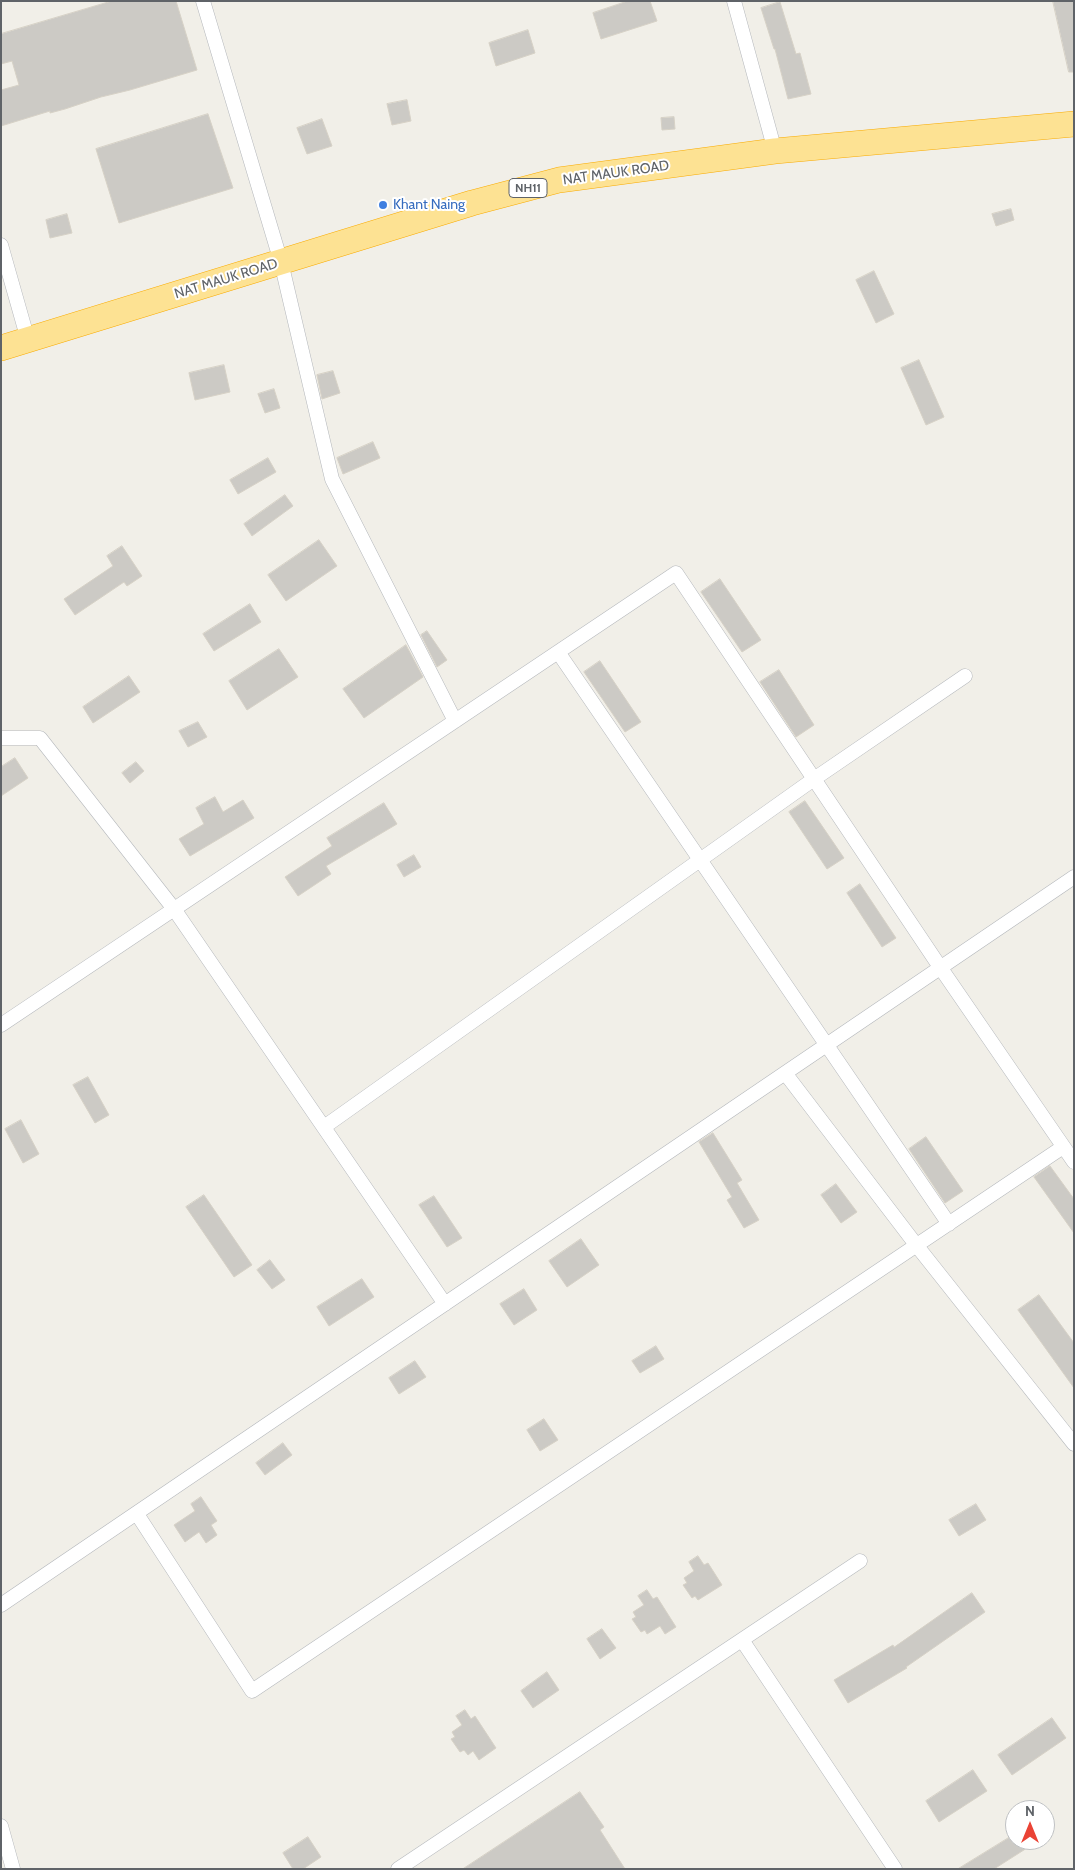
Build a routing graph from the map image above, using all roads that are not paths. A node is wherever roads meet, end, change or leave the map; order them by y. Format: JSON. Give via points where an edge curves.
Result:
{"nodes":[{"id":1,"x":203,"y":1,"type":"edge"},
{"id":2,"x":734,"y":1,"type":"edge"},
{"id":3,"x":1074,"y":124,"type":"edge"},
{"id":4,"x":775,"y":151,"type":"junction"},
{"id":5,"x":1,"y":245,"type":"edge"},
{"id":6,"x":281,"y":262,"type":"junction"},
{"id":7,"x":28,"y":340,"type":"junction"},
{"id":8,"x":1,"y":348,"type":"edge"},
{"id":9,"x":558,"y":652,"type":"junction"},
{"id":10,"x":964,"y":676,"type":"dead end"},
{"id":11,"x":455,"y":721,"type":"junction"},
{"id":12,"x":1,"y":738,"type":"edge"},
{"id":13,"x":814,"y":779,"type":"junction"},
{"id":14,"x":700,"y":860,"type":"junction"},
{"id":15,"x":1074,"y":877,"type":"edge"},
{"id":16,"x":174,"y":909,"type":"junction"},
{"id":17,"x":940,"y":967,"type":"junction"},
{"id":18,"x":1,"y":1025,"type":"edge"},
{"id":19,"x":826,"y":1045,"type":"junction"},
{"id":20,"x":785,"y":1073,"type":"junction"},
{"id":21,"x":324,"y":1127,"type":"junction"},
{"id":22,"x":1064,"y":1147,"type":"junction"},
{"id":23,"x":1074,"y":1162,"type":"edge"},
{"id":24,"x":949,"y":1224,"type":"junction"},
{"id":25,"x":917,"y":1246,"type":"junction"},
{"id":26,"x":445,"y":1304,"type":"junction"},
{"id":27,"x":1074,"y":1444,"type":"edge"},
{"id":28,"x":137,"y":1514,"type":"junction"},
{"id":29,"x":860,"y":1561,"type":"dead end"},
{"id":30,"x":1,"y":1605,"type":"edge"},
{"id":31,"x":742,"y":1640,"type":"junction"},
{"id":32,"x":1,"y":1826,"type":"edge"},
{"id":33,"x":13,"y":1869,"type":"edge"},
{"id":34,"x":398,"y":1869,"type":"edge"},
{"id":35,"x":895,"y":1869,"type":"edge"}],
"edges":[{"from":1,"to":6,"type":"street"},
{"from":2,"to":4,"type":"street"},
{"from":3,"to":4,"type":"highway","name":"NAT MAUK ROAD","number":"NH11"},
{"from":4,"to":6,"type":"highway","name":"NAT MAUK ROAD","number":"NH11","via":[[559,180],[472,203]]},
{"from":5,"to":7,"type":"street"},
{"from":6,"to":7,"type":"highway","name":"NAT MAUK ROAD","number":"NH11"},
{"from":6,"to":11,"type":"street","via":[[332,479]]},
{"from":7,"to":8,"type":"highway","name":"NAT MAUK ROAD","number":"NH11"},
{"from":9,"to":11,"type":"street"},
{"from":9,"to":13,"type":"street","via":[[676,573]]},
{"from":9,"to":14,"type":"street"},
{"from":10,"to":13,"type":"street"},
{"from":11,"to":16,"type":"street"},
{"from":12,"to":16,"type":"street","via":[[40,738]]},
{"from":13,"to":14,"type":"street"},
{"from":13,"to":17,"type":"street"},
{"from":14,"to":19,"type":"street"},
{"from":14,"to":21,"type":"street"},
{"from":15,"to":17,"type":"street"},
{"from":16,"to":18,"type":"street"},
{"from":16,"to":21,"type":"street"},
{"from":17,"to":19,"type":"street"},
{"from":17,"to":22,"type":"street"},
{"from":19,"to":20,"type":"street"},
{"from":19,"to":24,"type":"street"},
{"from":20,"to":25,"type":"street"},
{"from":20,"to":26,"type":"street"},
{"from":21,"to":26,"type":"street"},
{"from":22,"to":23,"type":"street"},
{"from":22,"to":24,"type":"street"},
{"from":24,"to":25,"type":"street"},
{"from":25,"to":27,"type":"street"},
{"from":25,"to":28,"type":"street","via":[[252,1690]]},
{"from":26,"to":28,"type":"street"},
{"from":28,"to":30,"type":"street"},
{"from":29,"to":31,"type":"street"},
{"from":31,"to":34,"type":"street"},
{"from":31,"to":35,"type":"street"},
{"from":32,"to":33,"type":"street"}]}
